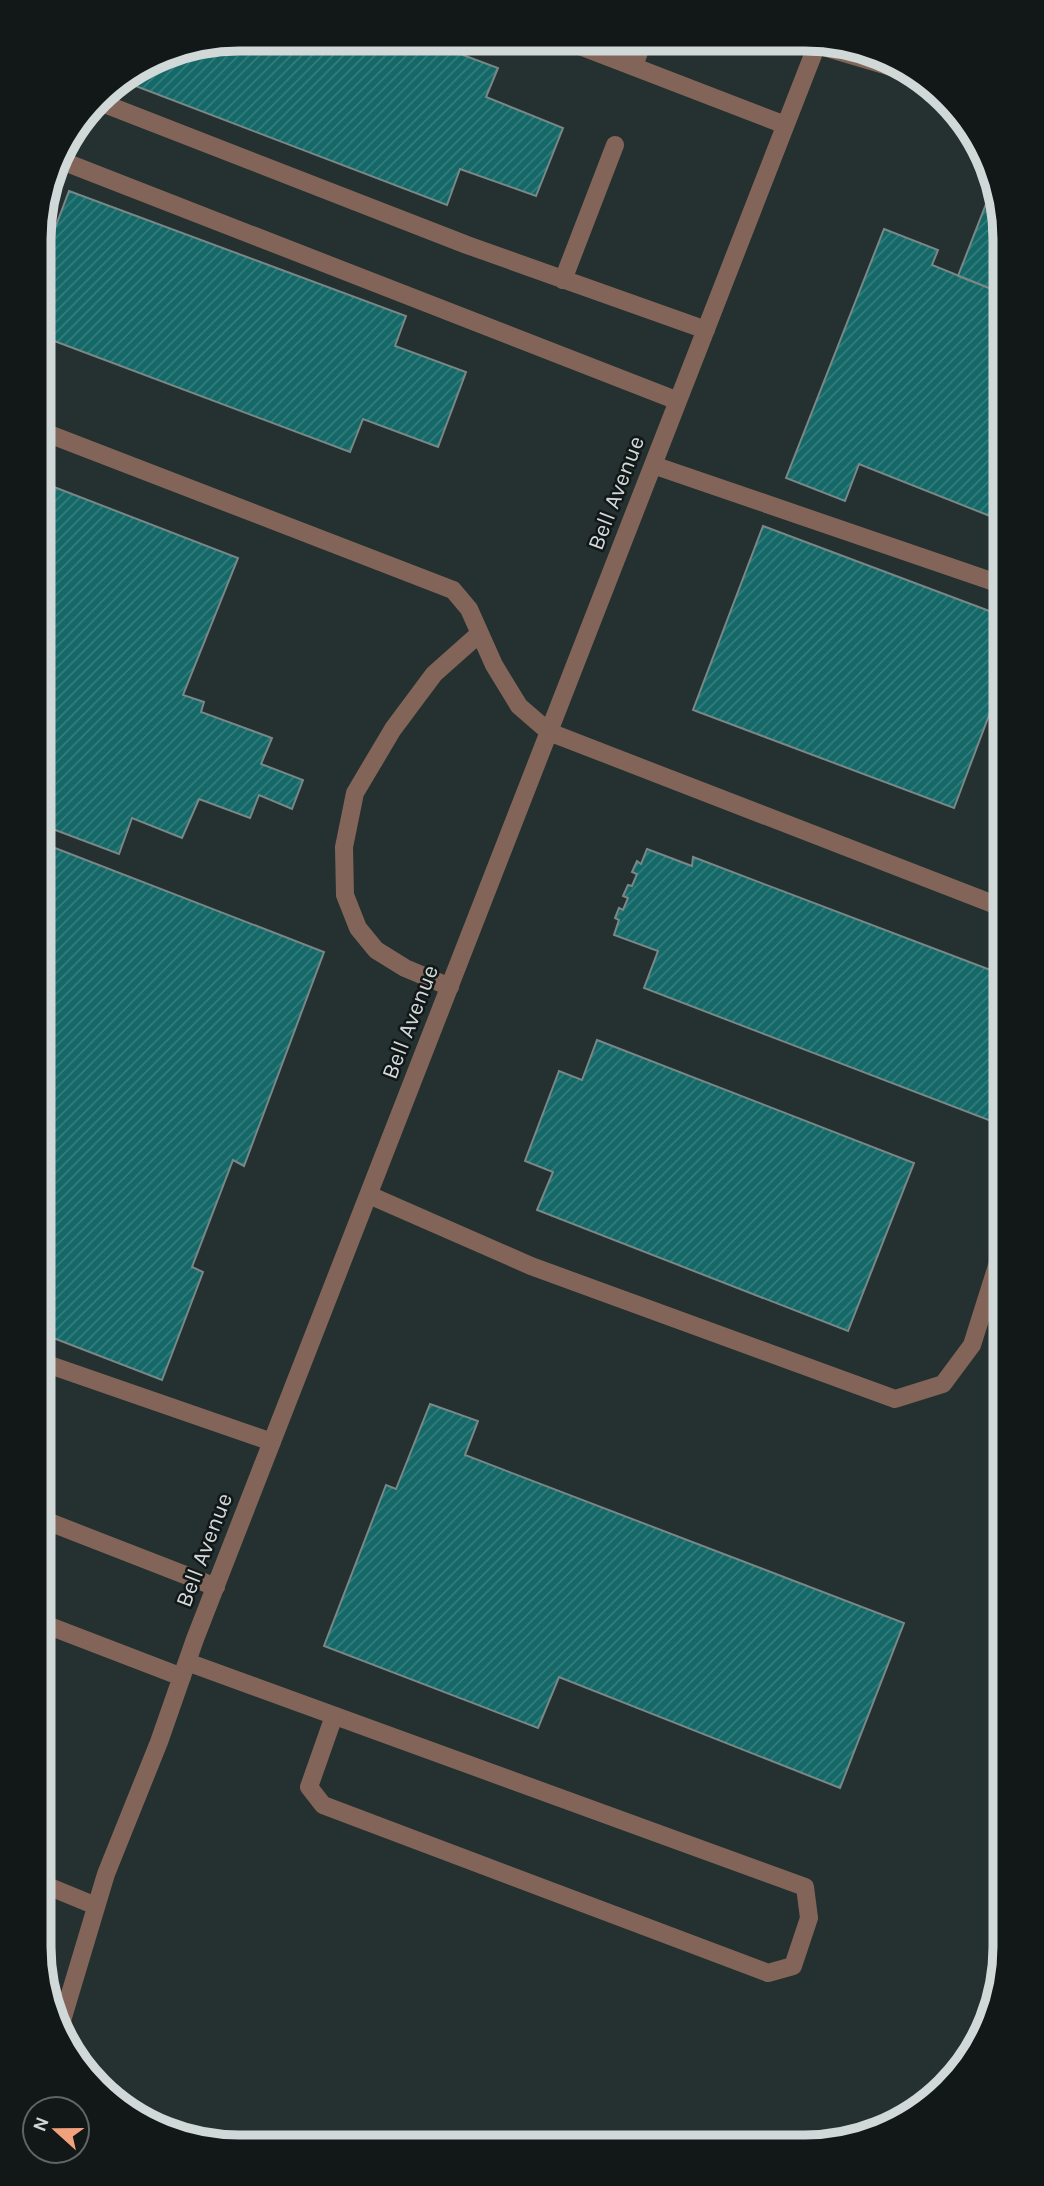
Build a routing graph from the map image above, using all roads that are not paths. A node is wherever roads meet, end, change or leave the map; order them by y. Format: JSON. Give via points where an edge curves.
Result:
{"nodes":[{"id":1,"x":594,"y":51,"type":"edge"},
{"id":2,"x":639,"y":51,"type":"edge"},
{"id":3,"x":814,"y":51,"type":"edge"},
{"id":4,"x":634,"y":66,"type":"junction"},
{"id":5,"x":107,"y":106,"type":"edge"},
{"id":6,"x":785,"y":125,"type":"junction"},
{"id":7,"x":615,"y":145,"type":"dead end"},
{"id":8,"x":67,"y":163,"type":"edge"},
{"id":9,"x":563,"y":280,"type":"junction"},
{"id":10,"x":706,"y":330,"type":"junction"},
{"id":11,"x":678,"y":401,"type":"junction"},
{"id":12,"x":51,"y":436,"type":"edge"},
{"id":13,"x":653,"y":465,"type":"junction"},
{"id":14,"x":993,"y":582,"type":"edge"},
{"id":15,"x":479,"y":634,"type":"junction"},
{"id":16,"x":549,"y":732,"type":"junction"},
{"id":17,"x":993,"y":904,"type":"edge"},
{"id":18,"x":450,"y":987,"type":"junction"},
{"id":19,"x":369,"y":1195,"type":"junction"},
{"id":20,"x":993,"y":1278,"type":"edge"},
{"id":21,"x":51,"y":1365,"type":"edge"},
{"id":22,"x":272,"y":1442,"type":"junction"},
{"id":23,"x":51,"y":1523,"type":"edge"},
{"id":24,"x":216,"y":1587,"type":"junction"},
{"id":25,"x":51,"y":1626,"type":"edge"},
{"id":26,"x":184,"y":1669,"type":"junction"},
{"id":27,"x":334,"y":1716,"type":"junction"},
{"id":28,"x":51,"y":1887,"type":"edge"},
{"id":29,"x":96,"y":1906,"type":"junction"},
{"id":30,"x":64,"y":2015,"type":"edge"}],
"edges":[{"from":1,"to":4,"type":"street"},
{"from":2,"to":4,"type":"street"},
{"from":3,"to":6,"type":"street","name":"Bell Avenue"},
{"from":4,"to":6,"type":"street"},
{"from":5,"to":9,"type":"street"},
{"from":6,"to":10,"type":"street","name":"Bell Avenue"},
{"from":7,"to":9,"type":"street"},
{"from":8,"to":11,"type":"street"},
{"from":9,"to":10,"type":"street"},
{"from":10,"to":11,"type":"street","name":"Bell Avenue"},
{"from":11,"to":13,"type":"street","name":"Bell Avenue"},
{"from":12,"to":15,"type":"street","via":[[453,590],[469,609]]},
{"from":13,"to":14,"type":"street"},
{"from":13,"to":16,"type":"street","name":"Bell Avenue"},
{"from":15,"to":16,"type":"street","via":[[519,706]]},
{"from":15,"to":18,"type":"street","via":[[434,674],[393,729],[355,793],[344,847],[345,895],[358,928],[376,950]]},
{"from":16,"to":17,"type":"street"},
{"from":16,"to":18,"type":"street","name":"Bell Avenue"},
{"from":18,"to":19,"type":"street","name":"Bell Avenue"},
{"from":19,"to":20,"type":"street","via":[[531,1266],[895,1399],[943,1384],[972,1345]]},
{"from":19,"to":22,"type":"street","name":"Bell Avenue"},
{"from":21,"to":22,"type":"street"},
{"from":22,"to":24,"type":"street","name":"Bell Avenue"},
{"from":23,"to":24,"type":"street"},
{"from":24,"to":26,"type":"street","name":"Bell Avenue"},
{"from":25,"to":26,"type":"street"},
{"from":26,"to":27,"type":"street"},
{"from":26,"to":29,"type":"street","name":"Bell Avenue"},
{"from":27,"to":27,"type":"street","via":[[805,1886],[809,1918],[793,1966],[768,1973],[323,1805],[309,1787]]},
{"from":28,"to":29,"type":"street"},
{"from":29,"to":30,"type":"street","name":"Bell Avenue"}]}
